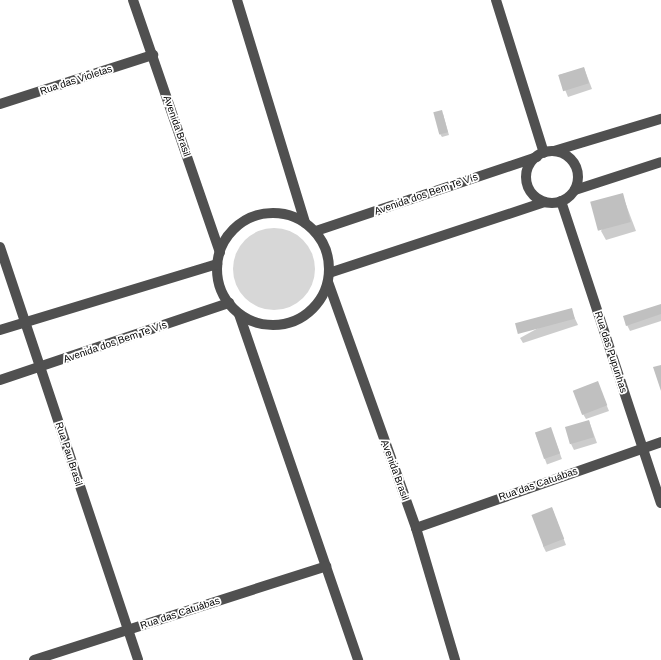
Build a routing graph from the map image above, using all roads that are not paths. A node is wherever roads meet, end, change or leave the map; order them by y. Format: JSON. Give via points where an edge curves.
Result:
{"nodes":[{"id":1,"x":133,"y":0,"type":"edge"},
{"id":2,"x":237,"y":0,"type":"edge"},
{"id":3,"x":496,"y":0,"type":"edge"},
{"id":4,"x":153,"y":55,"type":"junction"},
{"id":5,"x":0,"y":104,"type":"edge"},
{"id":6,"x":661,"y":119,"type":"edge"},
{"id":7,"x":545,"y":154,"type":"junction"},
{"id":8,"x":661,"y":162,"type":"edge"},
{"id":9,"x":575,"y":190,"type":"junction"},
{"id":10,"x":545,"y":202,"type":"junction"},
{"id":11,"x":561,"y":202,"type":"junction"},
{"id":12,"x":306,"y":223,"type":"junction"},
{"id":13,"x":316,"y":231,"type":"junction"},
{"id":14,"x":0,"y":248,"type":"edge"},
{"id":15,"x":220,"y":252,"type":"junction"},
{"id":16,"x":217,"y":264,"type":"junction"},
{"id":17,"x":328,"y":277,"type":"junction"},
{"id":18,"x":229,"y":303,"type":"junction"},
{"id":19,"x":239,"y":314,"type":"junction"},
{"id":20,"x":25,"y":322,"type":"junction"},
{"id":21,"x":0,"y":330,"type":"edge"},
{"id":22,"x":40,"y":367,"type":"junction"},
{"id":23,"x":0,"y":380,"type":"edge"},
{"id":24,"x":661,"y":442,"type":"edge"},
{"id":25,"x":643,"y":448,"type":"junction"},
{"id":26,"x":661,"y":503,"type":"edge"},
{"id":27,"x":416,"y":528,"type":"junction"},
{"id":28,"x":326,"y":566,"type":"junction"},
{"id":29,"x":128,"y":630,"type":"junction"},
{"id":30,"x":34,"y":660,"type":"edge"},
{"id":31,"x":138,"y":660,"type":"edge"},
{"id":32,"x":358,"y":660,"type":"edge"},
{"id":33,"x":455,"y":660,"type":"edge"}],
"edges":[{"from":1,"to":4,"type":"street","name":"Avenida Brasil"},
{"from":2,"to":12,"type":"street"},
{"from":3,"to":7,"type":"street"},
{"from":4,"to":5,"type":"street","name":"Rua das Violetas"},
{"from":4,"to":15,"type":"street","name":"Avenida Brasil"},
{"from":6,"to":7,"type":"street","name":"Avenida dos Bem Te Vís"},
{"from":7,"to":9,"type":"street","via":[[563,153],[575,165],[578,182]]},
{"from":7,"to":10,"type":"street","via":[[529,165],[527,177],[532,193]]},
{"from":7,"to":13,"type":"street","name":"Avenida dos Bem Te Vís"},
{"from":8,"to":9,"type":"street"},
{"from":9,"to":11,"type":"street"},
{"from":10,"to":11,"type":"street"},
{"from":10,"to":17,"type":"street"},
{"from":11,"to":25,"type":"street","name":"Rua das Pupunhas"},
{"from":12,"to":13,"type":"street"},
{"from":12,"to":15,"type":"street","via":[[284,213],[266,213],[248,218],[232,230]]},
{"from":13,"to":17,"type":"street","via":[[325,246]]},
{"from":14,"to":20,"type":"street","name":"Rua Pau Brasil"},
{"from":15,"to":16,"type":"street"},
{"from":16,"to":18,"type":"street","via":[[218,283]]},
{"from":16,"to":20,"type":"street"},
{"from":17,"to":19,"type":"street","via":[[321,299],[293,322],[276,325],[256,323]]},
{"from":17,"to":27,"type":"street","name":"Avenida Brasil"},
{"from":18,"to":19,"type":"street"},
{"from":18,"to":22,"type":"street","name":"Avenida dos Bem Te Vís"},
{"from":19,"to":28,"type":"street"},
{"from":20,"to":21,"type":"street"},
{"from":20,"to":22,"type":"street","name":"Rua Pau Brasil"},
{"from":22,"to":23,"type":"street","name":"Avenida dos Bem Te Vís"},
{"from":22,"to":29,"type":"street","name":"Rua Pau Brasil"},
{"from":24,"to":25,"type":"street","name":"Rua das Catuábas"},
{"from":25,"to":26,"type":"street","name":"Rua das Pupunhas"},
{"from":25,"to":27,"type":"street","name":"Rua das Catuábas"},
{"from":27,"to":33,"type":"street","name":"Avenida Brasil"},
{"from":28,"to":29,"type":"street","name":"Rua das Catuábas"},
{"from":28,"to":32,"type":"street"},
{"from":29,"to":30,"type":"street","name":"Rua das Catuábas"},
{"from":29,"to":31,"type":"street","name":"Rua Pau Brasil"}]}
